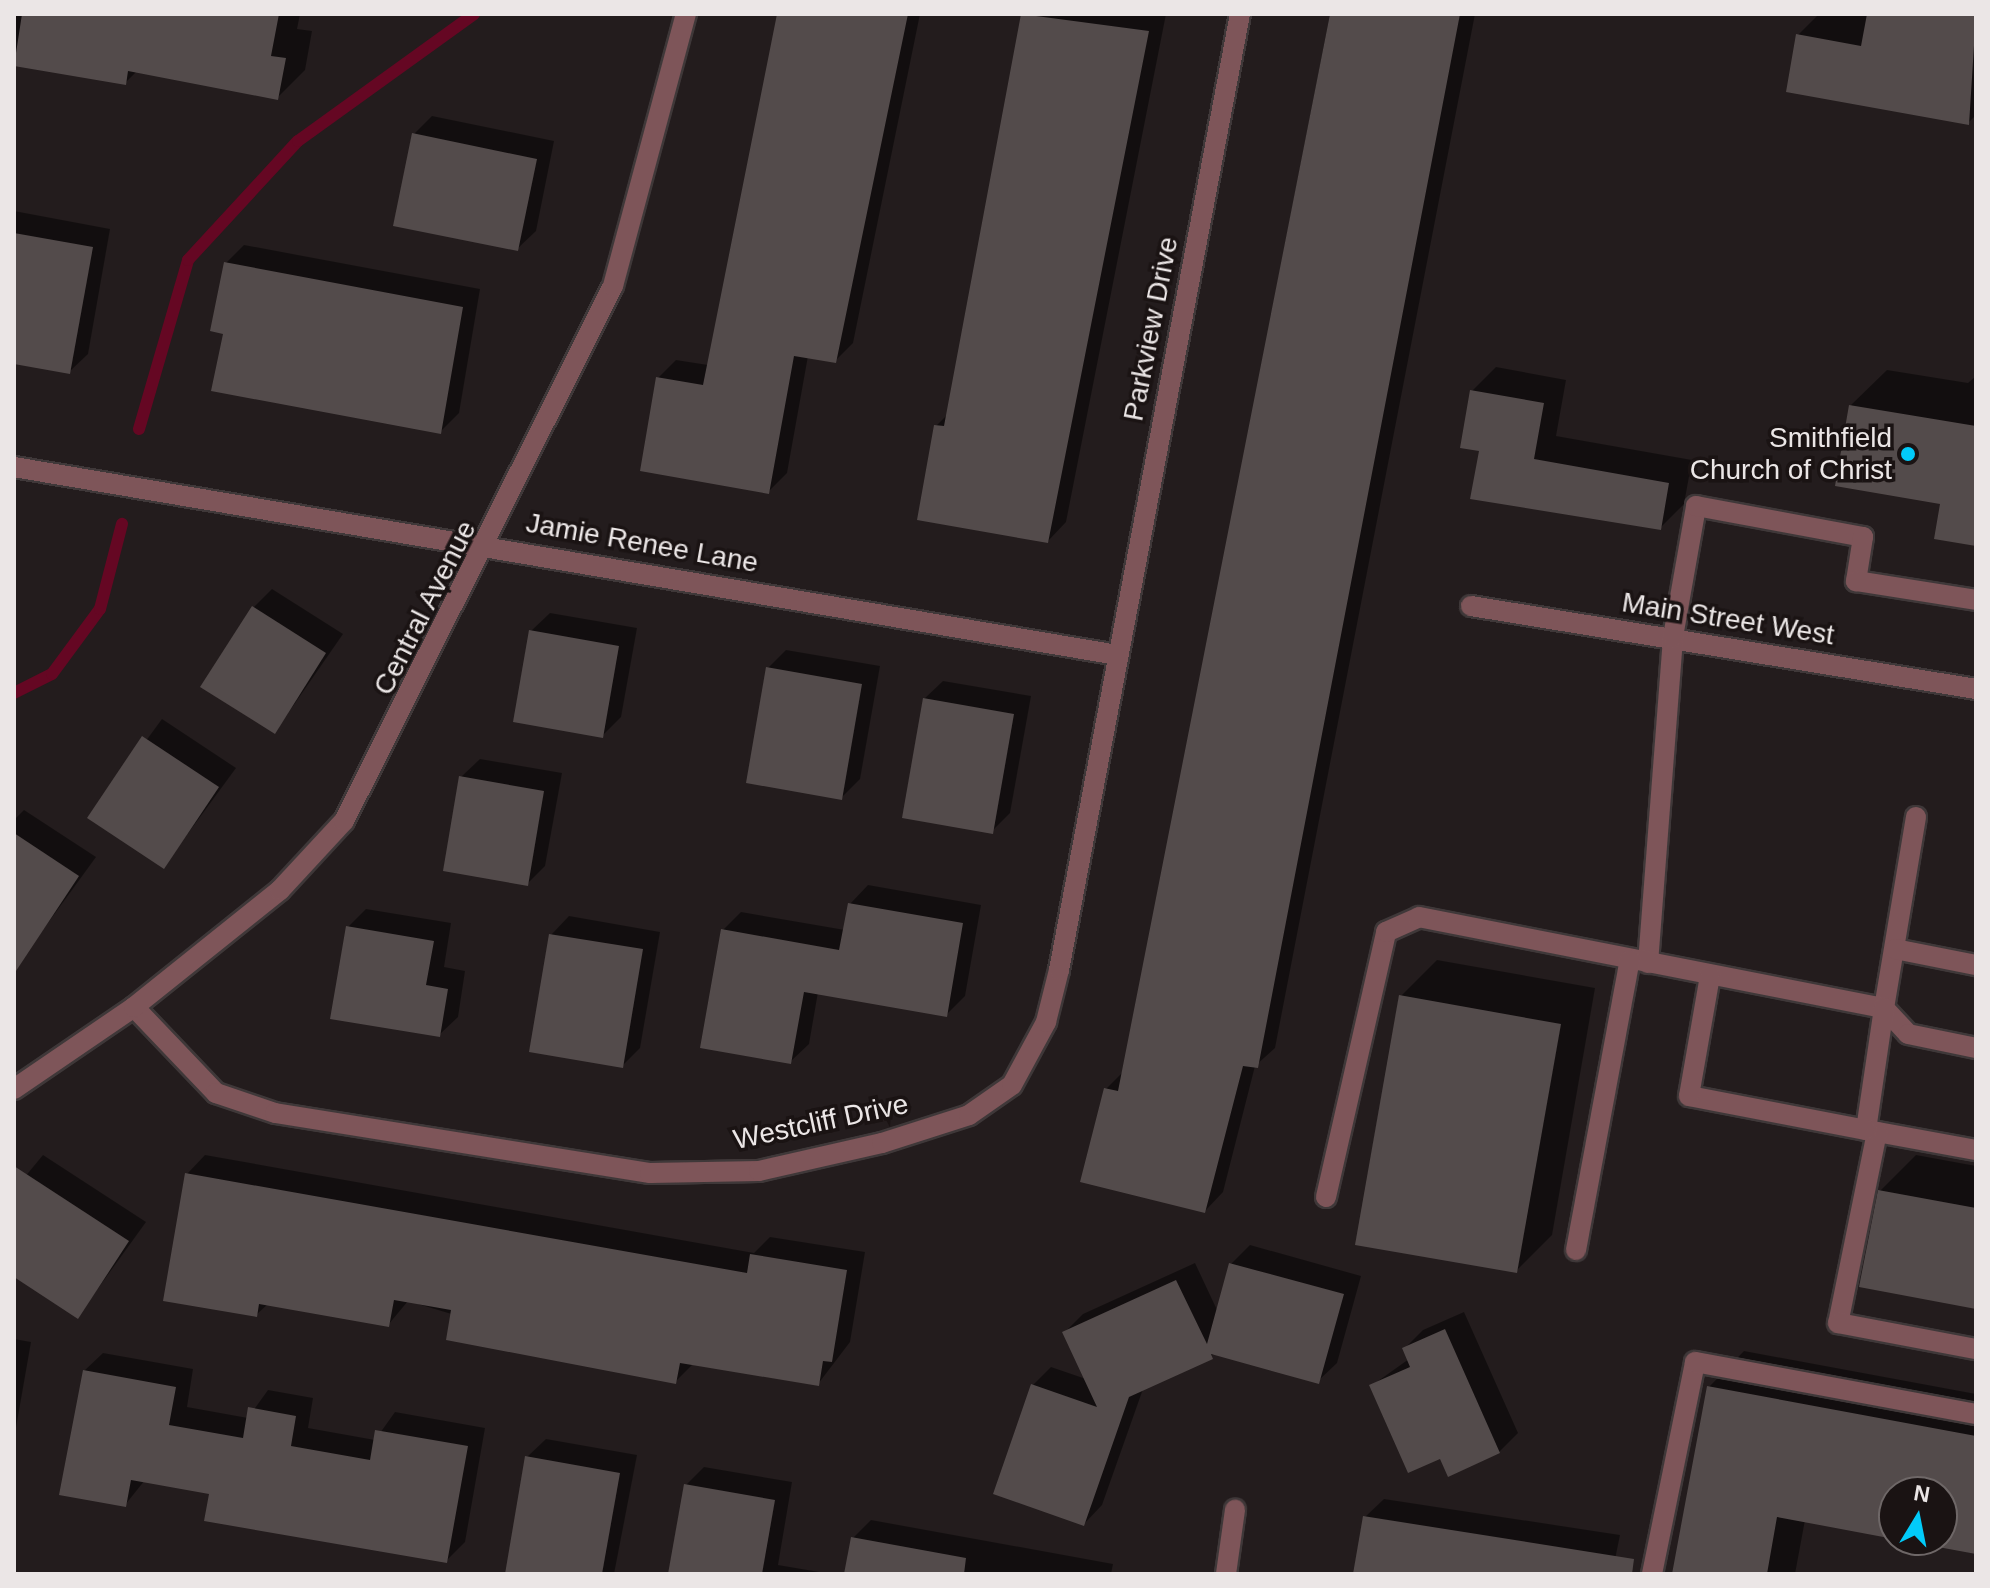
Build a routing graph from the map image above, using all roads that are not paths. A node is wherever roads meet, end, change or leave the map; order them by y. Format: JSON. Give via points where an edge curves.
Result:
{"nodes":[{"id":1,"x":686,"y":14,"type":"edge"},
{"id":2,"x":1240,"y":14,"type":"edge"},
{"id":3,"x":14,"y":467,"type":"edge"},
{"id":4,"x":489,"y":545,"type":"junction"},
{"id":5,"x":1976,"y":600,"type":"edge"},
{"id":6,"x":1471,"y":606,"type":"dead end"},
{"id":7,"x":1673,"y":637,"type":"junction"},
{"id":8,"x":1117,"y":655,"type":"junction"},
{"id":9,"x":1976,"y":689,"type":"edge"},
{"id":10,"x":1916,"y":817,"type":"dead end"},
{"id":11,"x":1895,"y":949,"type":"junction"},
{"id":12,"x":1639,"y":961,"type":"junction"},
{"id":13,"x":1976,"y":965,"type":"edge"},
{"id":14,"x":1710,"y":976,"type":"junction"},
{"id":15,"x":134,"y":1007,"type":"junction"},
{"id":16,"x":1884,"y":1008,"type":"junction"},
{"id":17,"x":1976,"y":1048,"type":"edge"},
{"id":18,"x":14,"y":1089,"type":"edge"},
{"id":19,"x":1872,"y":1131,"type":"junction"},
{"id":20,"x":1976,"y":1150,"type":"edge"},
{"id":21,"x":1326,"y":1197,"type":"dead end"},
{"id":22,"x":1576,"y":1250,"type":"dead end"},
{"id":23,"x":1976,"y":1349,"type":"edge"},
{"id":24,"x":1976,"y":1414,"type":"edge"},
{"id":25,"x":1235,"y":1510,"type":"dead end"},
{"id":26,"x":1226,"y":1574,"type":"edge"},
{"id":27,"x":1652,"y":1574,"type":"edge"}],
"edges":[{"from":1,"to":4,"type":"street","name":"Central Avenue","via":[[613,286]]},
{"from":2,"to":8,"type":"street","name":"Parkview Drive"},
{"from":3,"to":4,"type":"street","name":"Jamie Renee Lane"},
{"from":4,"to":8,"type":"street","name":"Jamie Renee Lane"},
{"from":4,"to":15,"type":"street","name":"Central Avenue","via":[[344,821],[280,890]]},
{"from":5,"to":7,"type":"street","via":[[1856,581],[1863,537],[1696,506]]},
{"from":6,"to":7,"type":"street","name":"Main Street West"},
{"from":7,"to":9,"type":"street","name":"Main Street West"},
{"from":7,"to":12,"type":"street"},
{"from":8,"to":15,"type":"street","name":"Westcliff Drive","via":[[1046,1022],[1012,1085],[969,1115],[759,1171],[650,1173],[275,1113],[216,1093]]},
{"from":10,"to":11,"type":"street"},
{"from":11,"to":13,"type":"street"},
{"from":11,"to":16,"type":"street"},
{"from":12,"to":14,"type":"street"},
{"from":12,"to":21,"type":"street","via":[[1419,917],[1386,932]]},
{"from":12,"to":22,"type":"street"},
{"from":14,"to":16,"type":"street"},
{"from":14,"to":19,"type":"street","via":[[1689,1096]]},
{"from":15,"to":18,"type":"street","name":"Central Avenue"},
{"from":16,"to":17,"type":"street","via":[[1908,1034]]},
{"from":16,"to":19,"type":"street"},
{"from":19,"to":20,"type":"street"},
{"from":19,"to":23,"type":"street","via":[[1838,1323]]},
{"from":24,"to":27,"type":"street","via":[[1695,1362]]},
{"from":25,"to":26,"type":"street"}]}
